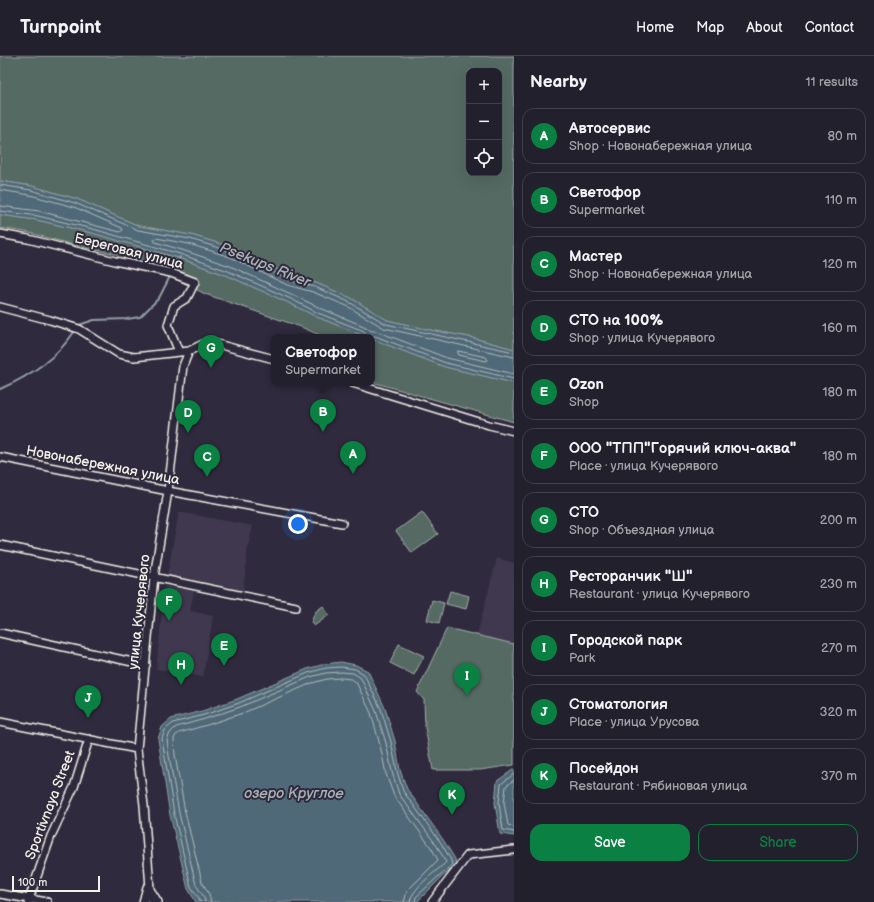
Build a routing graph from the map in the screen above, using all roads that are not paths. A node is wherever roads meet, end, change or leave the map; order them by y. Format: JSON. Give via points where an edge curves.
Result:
{"nodes":[{"id":1,"x":0,"y":234,"type":"edge"},
{"id":2,"x":0,"y":307,"type":"edge"},
{"id":3,"x":189,"y":351,"type":"junction"},
{"id":4,"x":179,"y":352,"type":"junction"},
{"id":5,"x":271,"y":358,"type":"edge"},
{"id":6,"x":362,"y":386,"type":"edge"},
{"id":7,"x":514,"y":431,"type":"edge"},
{"id":8,"x":0,"y":458,"type":"edge"},
{"id":9,"x":168,"y":491,"type":"junction"},
{"id":10,"x":342,"y":523,"type":"dead end"},
{"id":11,"x":0,"y":545,"type":"edge"},
{"id":12,"x":154,"y":577,"type":"junction"},
{"id":13,"x":296,"y":607,"type":"dead end"},
{"id":14,"x":0,"y":633,"type":"edge"},
{"id":15,"x":146,"y":665,"type":"junction"},
{"id":16,"x":0,"y":722,"type":"edge"},
{"id":17,"x":89,"y":740,"type":"junction"},
{"id":18,"x":137,"y":749,"type":"junction"},
{"id":19,"x":514,"y":850,"type":"edge"},
{"id":20,"x":148,"y":877,"type":"junction"},
{"id":21,"x":149,"y":887,"type":"junction"},
{"id":22,"x":0,"y":894,"type":"edge"},
{"id":23,"x":28,"y":901,"type":"edge"},
{"id":24,"x":47,"y":902,"type":"edge"},
{"id":25,"x":143,"y":902,"type":"edge"},
{"id":26,"x":151,"y":902,"type":"edge"},
{"id":27,"x":158,"y":902,"type":"edge"},
{"id":28,"x":432,"y":902,"type":"edge"}],
"edges":[{"from":1,"to":4,"type":"street","name":"Береговая улица","via":[[171,273],[195,282],[187,298],[174,306],[168,325]]},
{"from":2,"to":4,"type":"street","via":[[79,329],[119,354],[134,357]]},
{"from":3,"to":4,"type":"street"},
{"from":3,"to":5,"type":"street","via":[[202,344],[217,344]]},
{"from":3,"to":9,"type":"street","name":"улица Кучерявого","via":[[183,366]]},
{"from":6,"to":7,"type":"street"},
{"from":8,"to":9,"type":"street","name":"Новонабережная улица"},
{"from":9,"to":10,"type":"street","name":"Новонабережная улица"},
{"from":9,"to":12,"type":"street","name":"улица Кучерявого"},
{"from":11,"to":12,"type":"street"},
{"from":12,"to":13,"type":"street"},
{"from":12,"to":15,"type":"street","name":"улица Кучерявого"},
{"from":14,"to":15,"type":"street"},
{"from":15,"to":18,"type":"street","name":"улица Кучерявого"},
{"from":16,"to":17,"type":"street"},
{"from":17,"to":18,"type":"street"},
{"from":17,"to":23,"type":"street","name":"Sportivnaya Street","via":[[74,787],[51,836]]},
{"from":18,"to":20,"type":"street","name":"улица Кучерявого","via":[[144,805]]},
{"from":19,"to":28,"type":"street","via":[[468,855]]},
{"from":20,"to":21,"type":"street","name":"улица Кучерявого"},
{"from":20,"to":25,"type":"street","name":"улица Кучерявого"},
{"from":21,"to":26,"type":"street","name":"улица Кучерявого"},
{"from":21,"to":27,"type":"street","name":"улица Кучерявого"},
{"from":22,"to":23,"type":"street"},
{"from":23,"to":24,"type":"street"}]}
